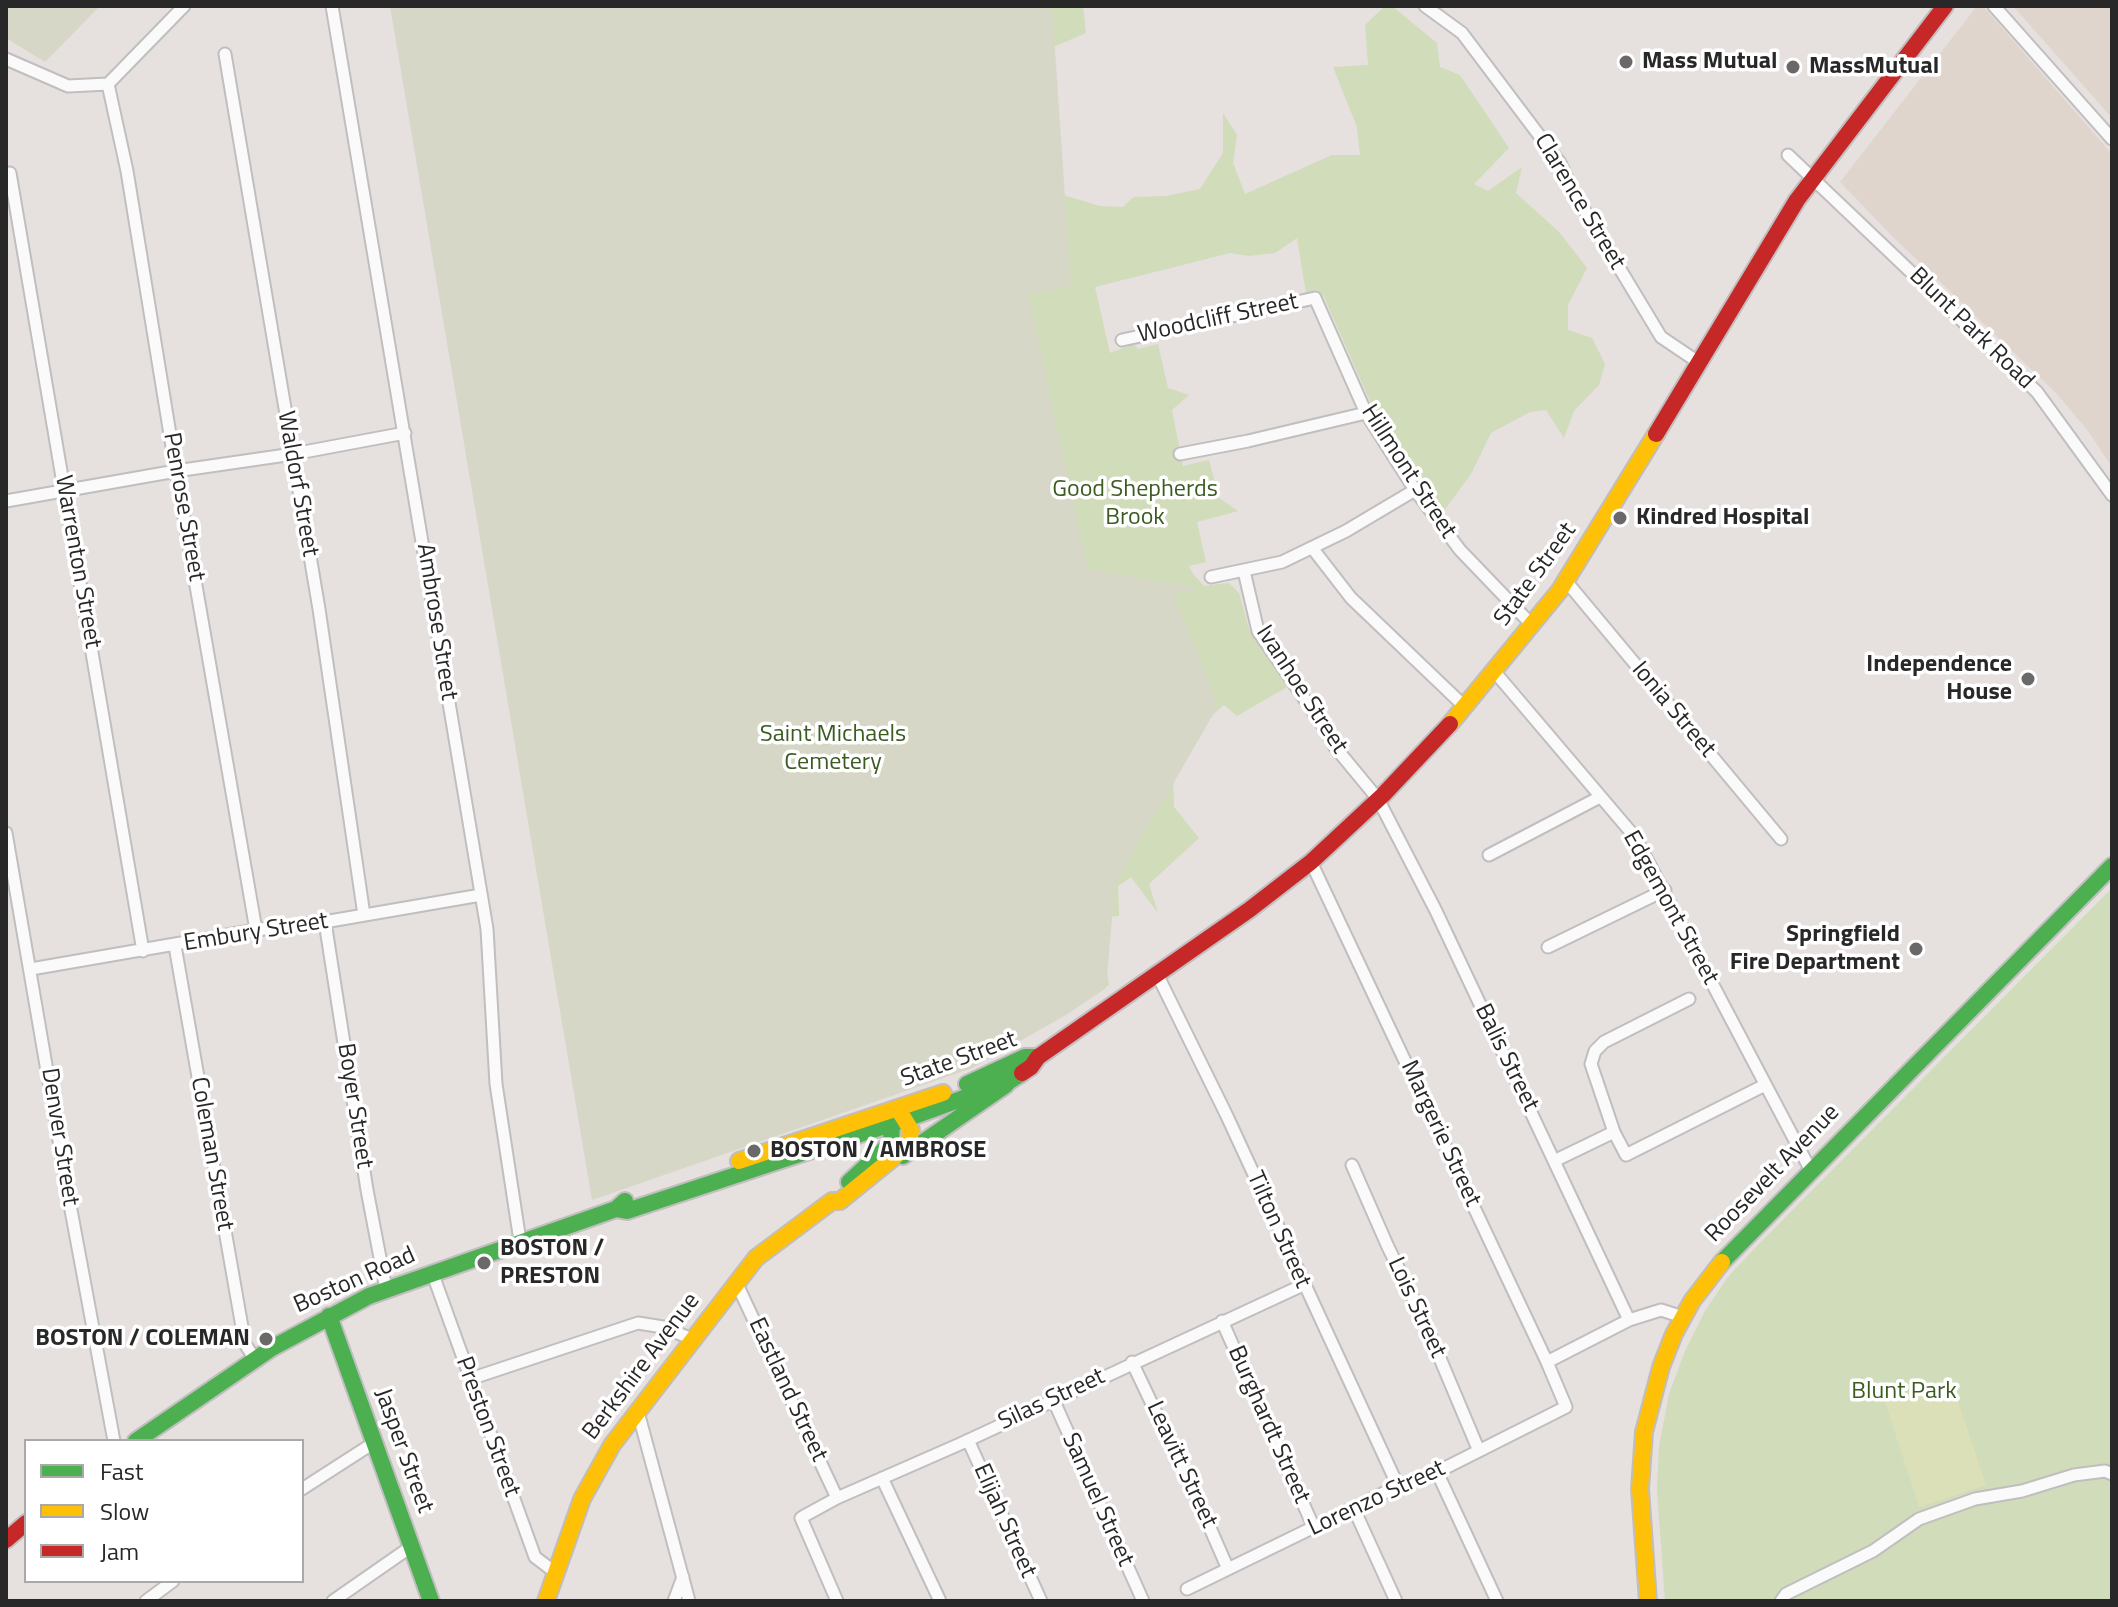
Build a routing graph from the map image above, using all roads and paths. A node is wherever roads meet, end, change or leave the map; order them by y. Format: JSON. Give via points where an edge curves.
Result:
{"nodes":[{"id":1,"x":184,"y":6,"type":"edge"},
{"id":2,"x":332,"y":6,"type":"edge"},
{"id":3,"x":1425,"y":6,"type":"edge"},
{"id":4,"x":1945,"y":6,"type":"edge"},
{"id":5,"x":1994,"y":6,"type":"edge"},
{"id":6,"x":225,"y":54,"type":"dead end"},
{"id":7,"x":6,"y":59,"type":"edge"},
{"id":8,"x":108,"y":84,"type":"junction"},
{"id":9,"x":2112,"y":139,"type":"edge"},
{"id":10,"x":1788,"y":155,"type":"dead end"},
{"id":11,"x":10,"y":173,"type":"dead end"},
{"id":12,"x":1813,"y":177,"type":"junction"},
{"id":13,"x":1315,"y":298,"type":"joint"},
{"id":14,"x":1122,"y":340,"type":"dead end"},
{"id":15,"x":1698,"y":362,"type":"junction"},
{"id":16,"x":1366,"y":413,"type":"junction"},
{"id":17,"x":405,"y":433,"type":"junction"},
{"id":18,"x":293,"y":454,"type":"junction"},
{"id":19,"x":1180,"y":454,"type":"dead end"},
{"id":20,"x":176,"y":471,"type":"junction"},
{"id":21,"x":65,"y":490,"type":"junction"},
{"id":22,"x":1415,"y":490,"type":"junction"},
{"id":23,"x":2112,"y":495,"type":"edge"},
{"id":24,"x":6,"y":501,"type":"edge"},
{"id":25,"x":1313,"y":549,"type":"junction"},
{"id":26,"x":1244,"y":571,"type":"junction"},
{"id":27,"x":1211,"y":577,"type":"dead end"},
{"id":28,"x":1566,"y":581,"type":"junction"},
{"id":29,"x":1532,"y":625,"type":"junction"},
{"id":30,"x":1494,"y":671,"type":"junction"},
{"id":31,"x":1465,"y":707,"type":"junction"},
{"id":32,"x":1600,"y":797,"type":"junction"},
{"id":33,"x":1378,"y":799,"type":"junction"},
{"id":34,"x":6,"y":833,"type":"edge"},
{"id":35,"x":1781,"y":839,"type":"dead end"},
{"id":36,"x":1489,"y":855,"type":"dead end"},
{"id":37,"x":8,"y":861,"type":"edge"},
{"id":38,"x":1311,"y":862,"type":"junction"},
{"id":39,"x":2112,"y":866,"type":"edge"},
{"id":40,"x":1665,"y":890,"type":"junction"},
{"id":41,"x":481,"y":895,"type":"junction"},
{"id":42,"x":364,"y":915,"type":"junction"},
{"id":43,"x":325,"y":922,"type":"junction"},
{"id":44,"x":256,"y":930,"type":"junction"},
{"id":45,"x":175,"y":946,"type":"junction"},
{"id":46,"x":1548,"y":947,"type":"dead end"},
{"id":47,"x":143,"y":951,"type":"junction"},
{"id":48,"x":31,"y":969,"type":"junction"},
{"id":49,"x":1157,"y":974,"type":"junction"},
{"id":50,"x":1689,"y":999,"type":"dead end"},
{"id":51,"x":1038,"y":1057,"type":"junction"},
{"id":52,"x":1008,"y":1082,"type":"junction"},
{"id":53,"x":1765,"y":1085,"type":"junction"},
{"id":54,"x":896,"y":1115,"type":"junction"},
{"id":55,"x":1614,"y":1132,"type":"junction"},
{"id":56,"x":895,"y":1161,"type":"junction"},
{"id":57,"x":1554,"y":1161,"type":"junction"},
{"id":58,"x":1352,"y":1165,"type":"dead end"},
{"id":59,"x":1810,"y":1169,"type":"junction"},
{"id":60,"x":832,"y":1201,"type":"junction"},
{"id":61,"x":520,"y":1241,"type":"junction"},
{"id":62,"x":432,"y":1272,"type":"junction"},
{"id":63,"x":736,"y":1282,"type":"junction"},
{"id":64,"x":1303,"y":1285,"type":"junction"},
{"id":65,"x":386,"y":1289,"type":"junction"},
{"id":66,"x":329,"y":1316,"type":"junction"},
{"id":67,"x":1683,"y":1317,"type":"junction"},
{"id":68,"x":1629,"y":1320,"type":"junction"},
{"id":69,"x":1222,"y":1321,"type":"junction"},
{"id":70,"x":692,"y":1339,"type":"junction"},
{"id":71,"x":255,"y":1359,"type":"junction"},
{"id":72,"x":1132,"y":1362,"type":"junction"},
{"id":73,"x":1547,"y":1362,"type":"junction"},
{"id":74,"x":470,"y":1379,"type":"junction"},
{"id":75,"x":1053,"y":1399,"type":"junction"},
{"id":76,"x":1566,"y":1407,"type":"joint"},
{"id":77,"x":638,"y":1412,"type":"junction"},
{"id":78,"x":114,"y":1439,"type":"edge"},
{"id":79,"x":139,"y":1439,"type":"edge"},
{"id":80,"x":968,"y":1440,"type":"junction"},
{"id":81,"x":375,"y":1442,"type":"junction"},
{"id":82,"x":1479,"y":1451,"type":"junction"},
{"id":83,"x":1437,"y":1472,"type":"junction"},
{"id":84,"x":2112,"y":1474,"type":"edge"},
{"id":85,"x":882,"y":1478,"type":"junction"},
{"id":86,"x":1398,"y":1486,"type":"junction"},
{"id":87,"x":304,"y":1488,"type":"edge"},
{"id":88,"x":837,"y":1498,"type":"junction"},
{"id":89,"x":1354,"y":1509,"type":"junction"},
{"id":90,"x":24,"y":1525,"type":"edge"},
{"id":91,"x":1314,"y":1528,"type":"junction"},
{"id":92,"x":6,"y":1540,"type":"edge"},
{"id":93,"x":412,"y":1546,"type":"junction"},
{"id":94,"x":1228,"y":1569,"type":"junction"},
{"id":95,"x":556,"y":1573,"type":"junction"},
{"id":96,"x":683,"y":1577,"type":"junction"},
{"id":97,"x":170,"y":1583,"type":"edge"},
{"id":98,"x":1187,"y":1589,"type":"dead end"},
{"id":99,"x":146,"y":1601,"type":"edge"},
{"id":100,"x":333,"y":1601,"type":"edge"},
{"id":101,"x":431,"y":1601,"type":"edge"},
{"id":102,"x":546,"y":1601,"type":"edge"},
{"id":103,"x":674,"y":1601,"type":"edge"},
{"id":104,"x":689,"y":1601,"type":"edge"},
{"id":105,"x":837,"y":1601,"type":"edge"},
{"id":106,"x":940,"y":1601,"type":"edge"},
{"id":107,"x":1041,"y":1601,"type":"edge"},
{"id":108,"x":1143,"y":1601,"type":"edge"},
{"id":109,"x":1396,"y":1601,"type":"edge"},
{"id":110,"x":1497,"y":1601,"type":"edge"},
{"id":111,"x":1648,"y":1601,"type":"edge"},
{"id":112,"x":1781,"y":1601,"type":"edge"}],
"edges":[{"from":1,"to":8,"type":"street"},
{"from":2,"to":17,"type":"street","name":"Ambrose Street"},
{"from":3,"to":15,"type":"street","name":"Clarence Street","via":[[1462,33],[1560,163],[1661,337]]},
{"from":4,"to":12,"type":"main road","name":"State Street"},
{"from":5,"to":9,"type":"street"},
{"from":6,"to":18,"type":"street","name":"Waldorf Street"},
{"from":7,"to":8,"type":"street","via":[[68,86]]},
{"from":8,"to":20,"type":"street","name":"Penrose Street"},
{"from":10,"to":12,"type":"street","name":"Blunt Park Road"},
{"from":11,"to":21,"type":"street","name":"Warrenton Street"},
{"from":12,"to":15,"type":"main road","name":"State Street"},
{"from":12,"to":23,"type":"street","name":"Blunt Park Road","via":[[2037,392]]},
{"from":13,"to":14,"type":"street","name":"Woodcliff Street"},
{"from":13,"to":16,"type":"street","name":"Hillmont Street"},
{"from":15,"to":28,"type":"main road","name":"State Street"},
{"from":16,"to":19,"type":"street"},
{"from":16,"to":22,"type":"street","name":"Hillmont Street"},
{"from":17,"to":18,"type":"street"},
{"from":17,"to":41,"type":"street","name":"Ambrose Street"},
{"from":18,"to":20,"type":"street"},
{"from":18,"to":42,"type":"street","name":"Waldorf Street"},
{"from":20,"to":21,"type":"street"},
{"from":20,"to":44,"type":"street","name":"Penrose Street"},
{"from":21,"to":24,"type":"street"},
{"from":21,"to":47,"type":"street","name":"Warrenton Street"},
{"from":22,"to":25,"type":"street"},
{"from":22,"to":29,"type":"street","name":"Hillmont Street","via":[[1460,550]]},
{"from":25,"to":26,"type":"street"},
{"from":25,"to":31,"type":"street","via":[[1351,598]]},
{"from":26,"to":27,"type":"street"},
{"from":26,"to":33,"type":"street","name":"Ivanhoe Street","via":[[1258,631],[1335,747]]},
{"from":28,"to":29,"type":"main road","name":"State Street"},
{"from":28,"to":35,"type":"street","name":"Ionia Street"},
{"from":29,"to":30,"type":"main road","name":"State Street"},
{"from":30,"to":31,"type":"main road","name":"State Street"},
{"from":30,"to":32,"type":"street","name":"Edgemont Street"},
{"from":31,"to":33,"type":"main road","name":"State Street"},
{"from":32,"to":36,"type":"street"},
{"from":32,"to":40,"type":"street","name":"Edgemont Street","via":[[1635,837]]},
{"from":33,"to":38,"type":"main road","name":"State Street"},
{"from":33,"to":57,"type":"street","name":"Balis Street"},
{"from":34,"to":37,"type":"street","name":"Denver Street"},
{"from":37,"to":48,"type":"street","name":"Denver Street"},
{"from":38,"to":49,"type":"main road","name":"State Street"},
{"from":38,"to":73,"type":"street","name":"Margerie Street"},
{"from":39,"to":59,"type":"main road","name":"Roosevelt Avenue"},
{"from":40,"to":46,"type":"street"},
{"from":40,"to":53,"type":"street","name":"Edgemont Street"},
{"from":41,"to":42,"type":"street","name":"Embury Street"},
{"from":41,"to":61,"type":"street","name":"Ambrose Street","via":[[491,964],[496,1084]]},
{"from":42,"to":43,"type":"street","name":"Embury Street"},
{"from":43,"to":44,"type":"street","name":"Embury Street"},
{"from":43,"to":65,"type":"street","name":"Boyer Street"},
{"from":44,"to":45,"type":"street","name":"Embury Street"},
{"from":45,"to":47,"type":"street","name":"Embury Street"},
{"from":45,"to":71,"type":"street","name":"Coleman Street","via":[[245,1344]]},
{"from":47,"to":48,"type":"street","name":"Embury Street"},
{"from":48,"to":78,"type":"street","name":"Denver Street"},
{"from":49,"to":51,"type":"main road","name":"State Street"},
{"from":49,"to":64,"type":"street","name":"Tilton Street"},
{"from":50,"to":55,"type":"street","via":[[1595,1051],[1591,1064]]},
{"from":51,"to":52,"type":"main road","name":"State Street"},
{"from":51,"to":54,"type":"main road","name":"State Street","via":[[1025,1057]]},
{"from":52,"to":54,"type":"main road","name":"State Street"},
{"from":52,"to":56,"type":"main road","name":"Berkshire Avenue"},
{"from":53,"to":55,"type":"street","via":[[1626,1155]]},
{"from":53,"to":59,"type":"street","name":"Edgemont Street"},
{"from":54,"to":56,"type":"main road","via":[[911,1137]]},
{"from":54,"to":60,"type":"main road","name":"Berkshire Avenue","via":[[891,1143]]},
{"from":54,"to":61,"type":"main road","name":"Boston Road","via":[[624,1201],[616,1209]]},
{"from":55,"to":57,"type":"street"},
{"from":56,"to":60,"type":"main road","name":"Berkshire Avenue","via":[[840,1201]]},
{"from":57,"to":68,"type":"street","name":"Balis Street"},
{"from":58,"to":82,"type":"street","name":"Lois Street"},
{"from":59,"to":67,"type":"main road","name":"Roosevelt Avenue","via":[[1722,1260]]},
{"from":60,"to":63,"type":"main road","name":"Berkshire Avenue","via":[[767,1248]]},
{"from":61,"to":62,"type":"main road","name":"Boston Road"},
{"from":62,"to":65,"type":"main road","name":"Boston Road"},
{"from":62,"to":74,"type":"street","name":"Preston Street"},
{"from":63,"to":70,"type":"main road","name":"Berkshire Avenue"},
{"from":63,"to":88,"type":"street","name":"Eastland Street"},
{"from":64,"to":69,"type":"street","name":"Silas Street"},
{"from":64,"to":86,"type":"street","name":"Tilton Street"},
{"from":65,"to":66,"type":"main road","name":"Boston Road"},
{"from":66,"to":71,"type":"main road","name":"Boston Road"},
{"from":66,"to":81,"type":"main road","name":"Jasper Street"},
{"from":67,"to":68,"type":"street","via":[[1661,1310]]},
{"from":67,"to":111,"type":"main road","name":"Roosevelt Avenue","via":[[1656,1383],[1642,1447]]},
{"from":68,"to":73,"type":"street"},
{"from":69,"to":72,"type":"street","name":"Silas Street"},
{"from":69,"to":91,"type":"street","name":"Burghardt Street"},
{"from":70,"to":74,"type":"street","via":[[638,1323]]},
{"from":70,"to":77,"type":"main road","name":"Berkshire Avenue"},
{"from":71,"to":79,"type":"main road","name":"Boston Road"},
{"from":72,"to":75,"type":"street","name":"Silas Street"},
{"from":72,"to":94,"type":"street","name":"Leavitt Street"},
{"from":73,"to":76,"type":"street","name":"Margerie Street"},
{"from":74,"to":95,"type":"street","name":"Preston Street","via":[[535,1557]]},
{"from":75,"to":80,"type":"street","name":"Silas Street"},
{"from":75,"to":108,"type":"street","name":"Samuel Street"},
{"from":76,"to":82,"type":"street","name":"Lorenzo Street"},
{"from":77,"to":95,"type":"main road","name":"Berkshire Avenue","via":[[587,1489]]},
{"from":77,"to":96,"type":"street"},
{"from":80,"to":85,"type":"street","name":"Silas Street"},
{"from":80,"to":107,"type":"street","name":"Elijah Street"},
{"from":81,"to":87,"type":"street"},
{"from":81,"to":93,"type":"main road","name":"Jasper Street"},
{"from":82,"to":83,"type":"street","name":"Lorenzo Street"},
{"from":83,"to":86,"type":"street","name":"Lorenzo Street"},
{"from":83,"to":110,"type":"street"},
{"from":84,"to":112,"type":"street","via":[[2074,1475],[1919,1519],[1873,1551]]},
{"from":85,"to":88,"type":"street","name":"Silas Street"},
{"from":85,"to":106,"type":"street"},
{"from":86,"to":89,"type":"street","name":"Lorenzo Street"},
{"from":88,"to":105,"type":"street","name":"Silas Street","via":[[801,1518]]},
{"from":89,"to":91,"type":"street","name":"Lorenzo Street"},
{"from":89,"to":109,"type":"street"},
{"from":90,"to":92,"type":"main road"},
{"from":91,"to":94,"type":"street","name":"Lorenzo Street"},
{"from":93,"to":100,"type":"street"},
{"from":93,"to":101,"type":"main road","name":"Jasper Street"},
{"from":94,"to":98,"type":"street","name":"Lorenzo Street"},
{"from":95,"to":102,"type":"main road","name":"Berkshire Avenue"},
{"from":96,"to":103,"type":"street"},
{"from":96,"to":104,"type":"street"},
{"from":97,"to":99,"type":"street"}]}
